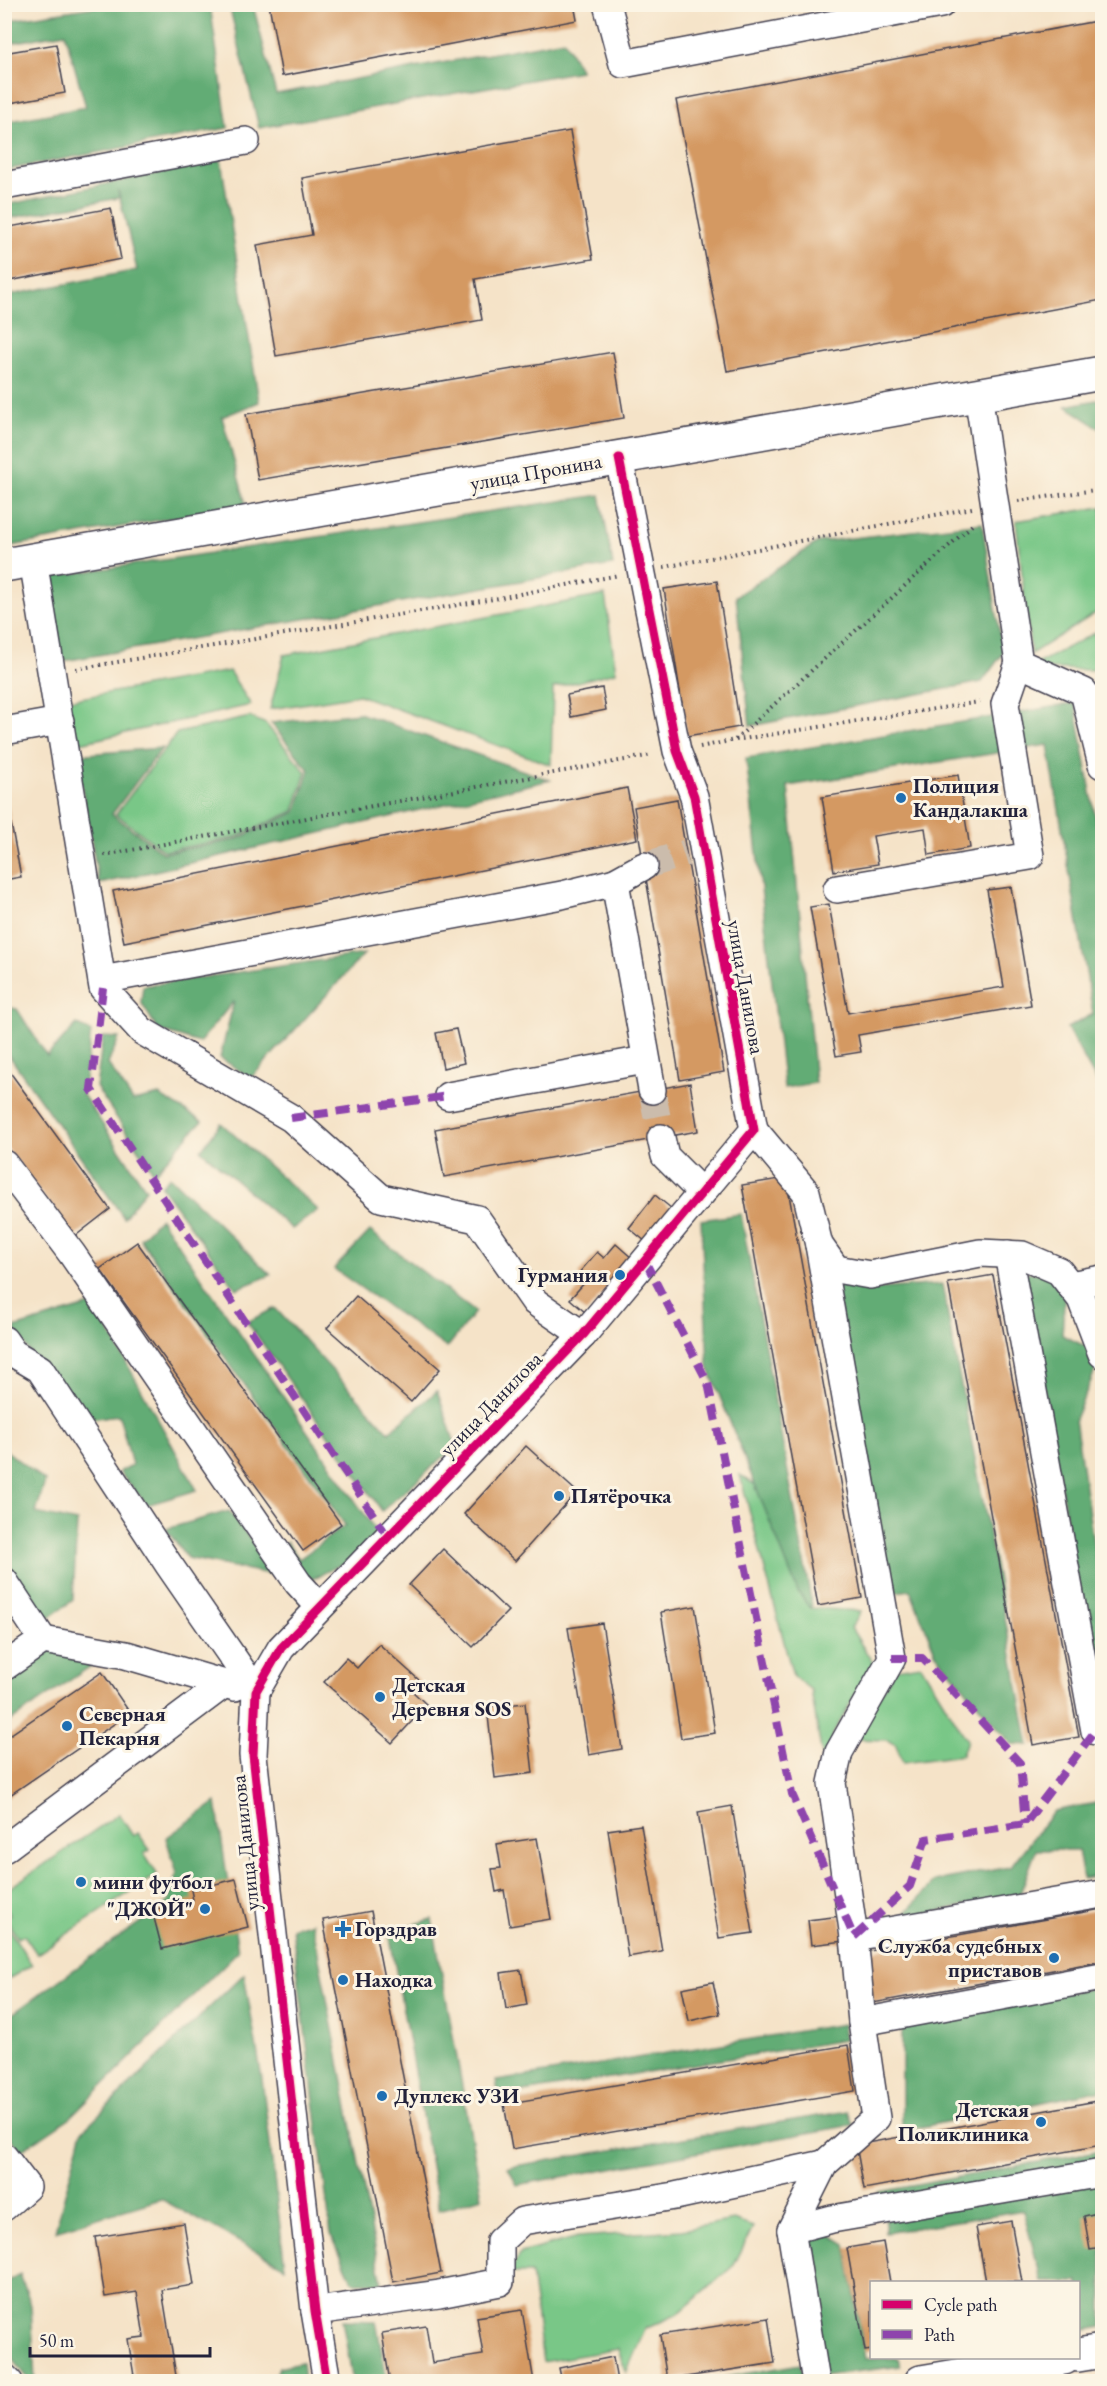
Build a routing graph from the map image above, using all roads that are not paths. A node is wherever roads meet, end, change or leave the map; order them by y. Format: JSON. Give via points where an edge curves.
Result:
{"nodes":[{"id":1,"x":607,"y":4,"type":"edge"},
{"id":2,"x":941,"y":4,"type":"edge"},
{"id":3,"x":246,"y":141,"type":"dead end"},
{"id":4,"x":4,"y":186,"type":"edge"},
{"id":5,"x":1102,"y":373,"type":"edge"},
{"id":6,"x":978,"y":394,"type":"junction"},
{"id":7,"x":619,"y":458,"type":"junction"},
{"id":8,"x":19,"y":563,"type":"edge"},
{"id":9,"x":1018,"y":663,"type":"junction"},
{"id":10,"x":60,"y":721,"type":"junction"},
{"id":11,"x":4,"y":731,"type":"edge"},
{"id":12,"x":1102,"y":765,"type":"edge"},
{"id":13,"x":644,"y":866,"type":"tunnel mouth"},
{"id":14,"x":615,"y":882,"type":"junction"},
{"id":15,"x":837,"y":889,"type":"dead end"},
{"id":16,"x":102,"y":980,"type":"junction"},
{"id":17,"x":645,"y":1060,"type":"junction"},
{"id":18,"x":652,"y":1090,"type":"tunnel mouth"},
{"id":19,"x":448,"y":1096,"type":"dead end"},
{"id":20,"x":754,"y":1130,"type":"junction"},
{"id":21,"x":662,"y":1138,"type":"tunnel mouth"},
{"id":22,"x":4,"y":1164,"type":"edge"},
{"id":23,"x":702,"y":1193,"type":"junction"},
{"id":24,"x":819,"y":1245,"type":"junction"},
{"id":25,"x":1008,"y":1254,"type":"junction"},
{"id":26,"x":1102,"y":1279,"type":"edge"},
{"id":27,"x":1070,"y":1285,"type":"junction"},
{"id":28,"x":582,"y":1335,"type":"junction"},
{"id":29,"x":7,"y":1349,"type":"edge"},
{"id":30,"x":1102,"y":1354,"type":"edge"},
{"id":31,"x":4,"y":1581,"type":"edge"},
{"id":32,"x":320,"y":1607,"type":"junction"},
{"id":33,"x":44,"y":1641,"type":"junction"},
{"id":34,"x":4,"y":1667,"type":"edge"},
{"id":35,"x":223,"y":1685,"type":"junction"},
{"id":36,"x":256,"y":1691,"type":"junction"},
{"id":37,"x":1095,"y":1731,"type":"dead end"},
{"id":38,"x":4,"y":1849,"type":"edge"},
{"id":39,"x":1102,"y":1894,"type":"edge"},
{"id":40,"x":854,"y":1937,"type":"junction"},
{"id":41,"x":1102,"y":1977,"type":"edge"},
{"id":42,"x":862,"y":2022,"type":"junction"},
{"id":43,"x":4,"y":2157,"type":"edge"},
{"id":44,"x":824,"y":2164,"type":"junction"},
{"id":45,"x":1102,"y":2173,"type":"edge"},
{"id":46,"x":4,"y":2207,"type":"edge"},
{"id":47,"x":791,"y":2230,"type":"junction"},
{"id":48,"x":315,"y":2311,"type":"junction"},
{"id":49,"x":1102,"y":2351,"type":"edge"},
{"id":50,"x":1080,"y":2355,"type":"edge"},
{"id":51,"x":1058,"y":2359,"type":"edge"},
{"id":52,"x":4,"y":2377,"type":"edge"},
{"id":53,"x":9,"y":2382,"type":"edge"},
{"id":54,"x":327,"y":2382,"type":"edge"},
{"id":55,"x":816,"y":2382,"type":"edge"},
{"id":56,"x":921,"y":2382,"type":"edge"}],
"edges":[{"from":1,"to":2,"type":"street","via":[[623,64]]},
{"from":3,"to":4,"type":"street"},
{"from":5,"to":6,"type":"main road","name":"улица Пронина"},
{"from":6,"to":7,"type":"main road","name":"улица Пронина"},
{"from":6,"to":9,"type":"street"},
{"from":7,"to":8,"type":"main road","name":"улица Пронина"},
{"from":7,"to":20,"type":"street","name":"улица Данилова","via":[[677,751],[694,796],[695,850]]},
{"from":8,"to":10,"type":"street","via":[[52,673]]},
{"from":9,"to":12,"type":"street","via":[[1084,692]]},
{"from":9,"to":15,"type":"street","via":[[1005,704],[1030,856]]},
{"from":10,"to":11,"type":"street"},
{"from":10,"to":16,"type":"street"},
{"from":13,"to":14,"type":"street"},
{"from":14,"to":16,"type":"street"},
{"from":14,"to":17,"type":"street"},
{"from":16,"to":28,"type":"street","via":[[142,1031],[291,1118],[381,1198],[477,1219],[535,1302]]},
{"from":17,"to":18,"type":"street"},
{"from":17,"to":19,"type":"street"},
{"from":20,"to":23,"type":"street","name":"улица Данилова"},
{"from":20,"to":24,"type":"street","via":[[806,1192]]},
{"from":21,"to":23,"type":"street","via":[[665,1156]]},
{"from":22,"to":32,"type":"street","via":[[72,1254],[298,1583]]},
{"from":23,"to":28,"type":"street","name":"улица Данилова"},
{"from":24,"to":25,"type":"street","via":[[836,1269],[870,1275],[980,1253]]},
{"from":24,"to":40,"type":"street","via":[[892,1658],[839,1752],[832,1783]]},
{"from":25,"to":27,"type":"street","via":[[1022,1255],[1059,1271]]},
{"from":25,"to":37,"type":"street"},
{"from":26,"to":27,"type":"street"},
{"from":27,"to":30,"type":"street","via":[[1081,1299]]},
{"from":28,"to":32,"type":"street","name":"улица Данилова"},
{"from":29,"to":36,"type":"street","via":[[40,1369]]},
{"from":31,"to":33,"type":"street"},
{"from":32,"to":36,"type":"street","name":"улица Данилова","via":[[281,1648]]},
{"from":33,"to":34,"type":"street"},
{"from":33,"to":35,"type":"street","via":[[126,1655]]},
{"from":35,"to":36,"type":"street"},
{"from":35,"to":38,"type":"street"},
{"from":36,"to":48,"type":"street","name":"улица Данилова","via":[[253,1755]]},
{"from":39,"to":40,"type":"street"},
{"from":40,"to":42,"type":"street"},
{"from":41,"to":42,"type":"street"},
{"from":42,"to":44,"type":"street","via":[[876,2118]]},
{"from":43,"to":46,"type":"street","via":[[27,2187]]},
{"from":44,"to":47,"type":"street"},
{"from":44,"to":48,"type":"street","via":[[675,2196],[522,2221],[500,2241],[500,2282]]},
{"from":45,"to":47,"type":"street","via":[[832,2219]]},
{"from":47,"to":55,"type":"street"},
{"from":48,"to":54,"type":"street","name":"улица Данилова"},
{"from":49,"to":50,"type":"main road"},
{"from":51,"to":56,"type":"main road"},
{"from":52,"to":53,"type":"street"}]}
